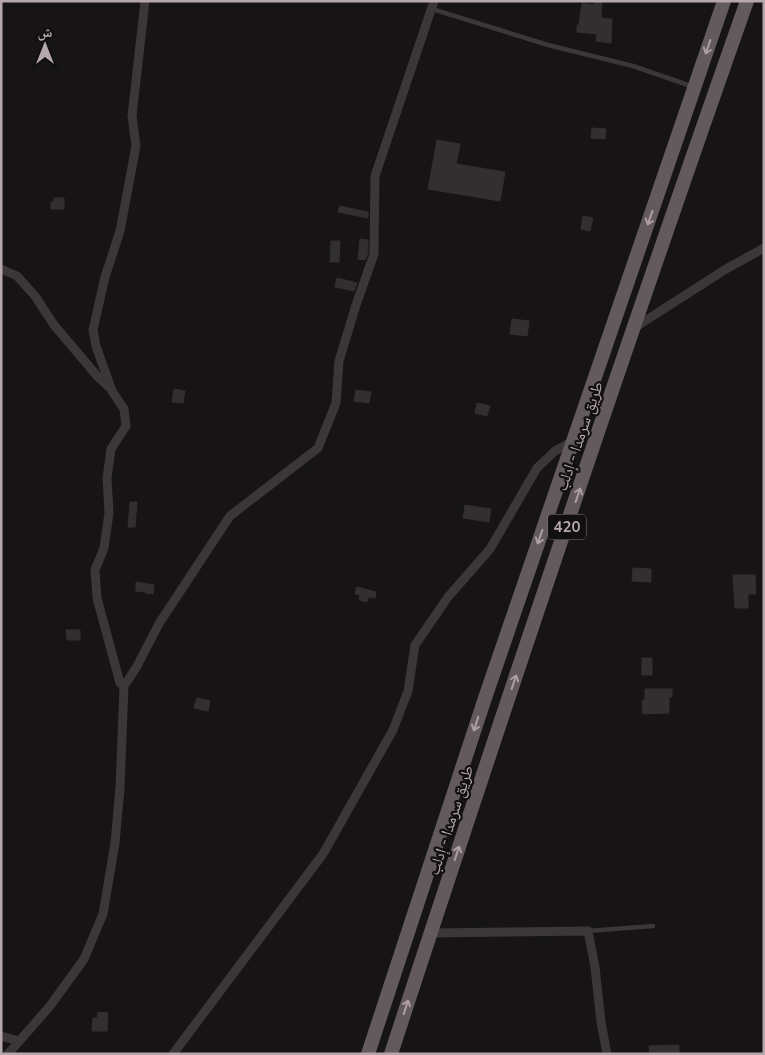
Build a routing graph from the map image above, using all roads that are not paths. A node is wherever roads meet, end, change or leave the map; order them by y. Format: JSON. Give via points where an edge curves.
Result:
{"nodes":[{"id":1,"x":145,"y":1,"type":"edge"},
{"id":2,"x":724,"y":1,"type":"edge"},
{"id":3,"x":747,"y":1,"type":"edge"},
{"id":4,"x":433,"y":5,"type":"edge"},
{"id":5,"x":694,"y":87,"type":"junction"},
{"id":6,"x":657,"y":196,"type":"junction"},
{"id":7,"x":676,"y":202,"type":"junction"},
{"id":8,"x":764,"y":248,"type":"edge"},
{"id":9,"x":1,"y":269,"type":"edge"},
{"id":10,"x":634,"y":328,"type":"junction"},
{"id":11,"x":112,"y":391,"type":"junction"},
{"id":12,"x":573,"y":441,"type":"junction"},
{"id":13,"x":124,"y":686,"type":"junction"},
{"id":14,"x":485,"y":698,"type":"junction"},
{"id":15,"x":507,"y":703,"type":"junction"},
{"id":16,"x":653,"y":926,"type":"dead end"},
{"id":17,"x":588,"y":931,"type":"junction"},
{"id":18,"x":430,"y":933,"type":"junction"},
{"id":19,"x":1,"y":1036,"type":"edge"},
{"id":20,"x":19,"y":1041,"type":"junction"},
{"id":21,"x":8,"y":1054,"type":"edge"},
{"id":22,"x":173,"y":1054,"type":"edge"},
{"id":23,"x":368,"y":1054,"type":"edge"},
{"id":24,"x":391,"y":1054,"type":"edge"},
{"id":25,"x":607,"y":1054,"type":"edge"}],
"edges":[{"from":1,"to":11,"type":"street","via":[[132,116],[135,153],[120,231],[93,330]]},
{"from":2,"to":5,"type":"highway","name":"طريق سرمدا - إدلب","number":"420","one_way":true},
{"from":3,"to":7,"type":"highway","name":"طريق سرمدا - إدلب","number":"420"},
{"from":4,"to":5,"type":"lane","via":[[548,45],[633,66]]},
{"from":4,"to":13,"type":"street","via":[[375,176],[374,254],[339,361],[336,403],[318,448],[230,516],[160,622]]},
{"from":5,"to":6,"type":"highway","name":"طريق سرمدا - إدلب","number":"420"},
{"from":6,"to":7,"type":"highway"},
{"from":6,"to":12,"type":"highway","name":"طريق سرمدا - إدلب","number":"420","one_way":true},
{"from":7,"to":10,"type":"highway","name":"طريق سرمدا - إدلب","number":"420"},
{"from":8,"to":10,"type":"street"},
{"from":9,"to":11,"type":"street","via":[[17,276],[54,325]]},
{"from":15,"to":10,"type":"highway","name":"طريق سرمدا - إدلب","number":"420","one_way":true},
{"from":11,"to":13,"type":"street","via":[[124,409],[126,426],[111,449],[107,478],[110,513],[104,548],[95,570],[97,598],[120,683]]},
{"from":12,"to":14,"type":"highway","name":"طريق سرمدا - إدلب","number":"420","one_way":true},
{"from":12,"to":22,"type":"street","via":[[537,468],[490,549],[448,597],[415,645],[408,691],[393,730],[323,854]]},
{"from":13,"to":20,"type":"street","via":[[115,843],[103,914],[84,959],[50,1006]]},
{"from":14,"to":15,"type":"highway"},
{"from":14,"to":23,"type":"highway","name":"طريق سرمدا - إدلب","number":"420","one_way":true},
{"from":18,"to":15,"type":"highway","name":"طريق سرمدا - إدلب","number":"420","one_way":true},
{"from":16,"to":17,"type":"lane"},
{"from":17,"to":18,"type":"street"},
{"from":17,"to":25,"type":"street"},
{"from":24,"to":18,"type":"highway","name":"طريق سرمدا - إدلب","number":"420","one_way":true},
{"from":19,"to":20,"type":"street"},
{"from":20,"to":21,"type":"street"}]}
